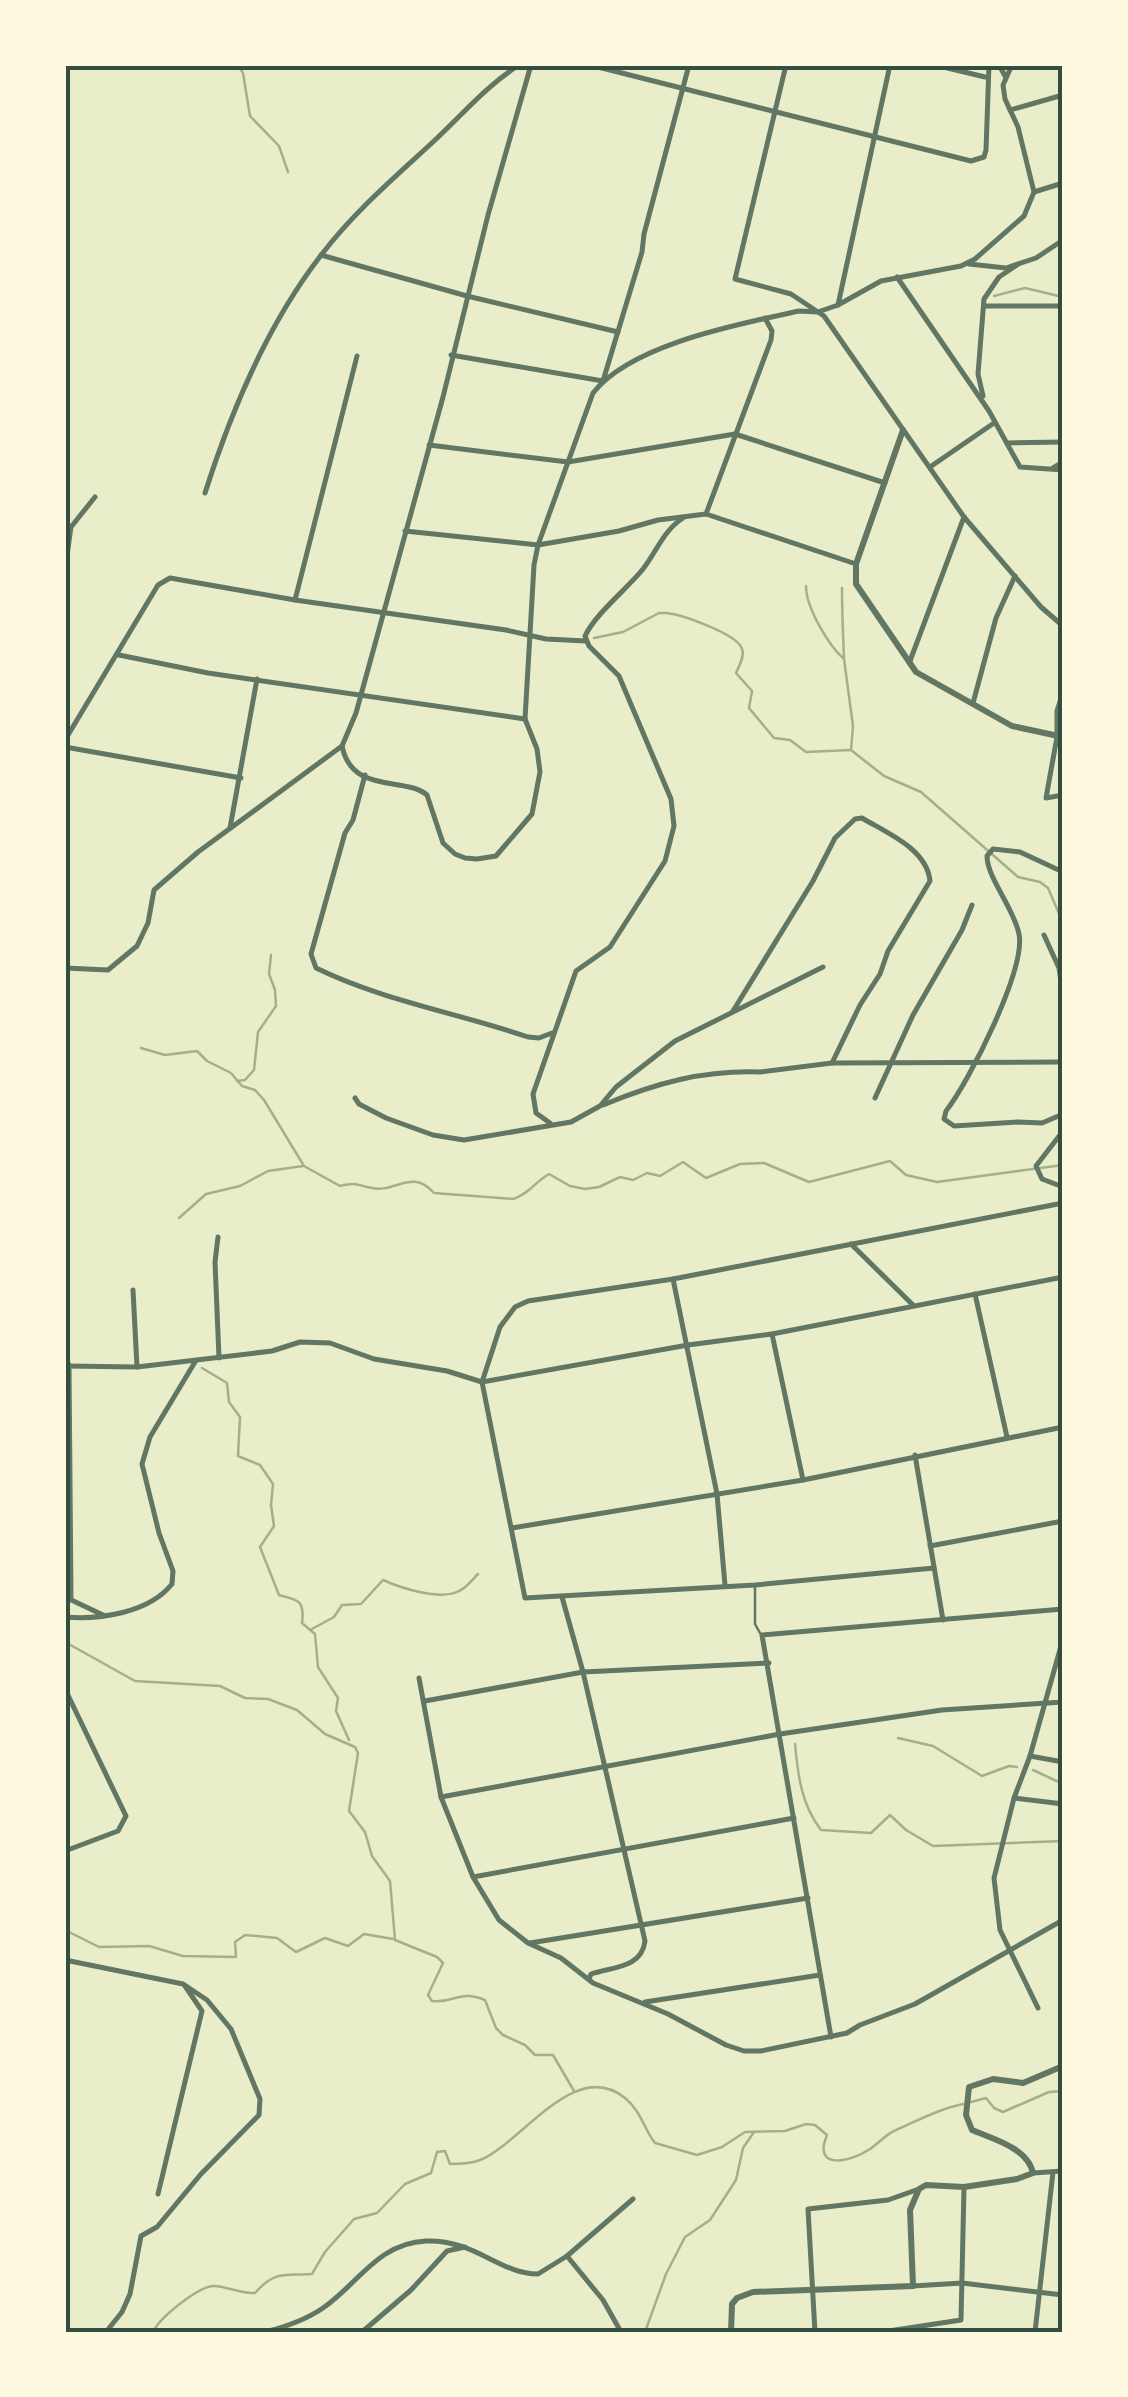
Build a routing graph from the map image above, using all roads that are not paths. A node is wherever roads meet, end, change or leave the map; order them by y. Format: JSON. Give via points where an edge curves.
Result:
{"nodes":[{"id":1,"x":519,"y":65,"type":"edge"},
{"id":2,"x":532,"y":65,"type":"edge"},
{"id":3,"x":590,"y":65,"type":"edge"},
{"id":4,"x":689,"y":65,"type":"edge"},
{"id":5,"x":786,"y":65,"type":"edge"},
{"id":6,"x":890,"y":65,"type":"edge"},
{"id":7,"x":935,"y":65,"type":"edge"},
{"id":8,"x":989,"y":65,"type":"edge"},
{"id":9,"x":999,"y":65,"type":"edge"},
{"id":10,"x":1012,"y":65,"type":"edge"},
{"id":11,"x":1006,"y":76,"type":"junction"},
{"id":12,"x":986,"y":78,"type":"junction"},
{"id":13,"x":683,"y":88,"type":"junction"},
{"id":14,"x":1063,"y":95,"type":"edge"},
{"id":15,"x":1010,"y":110,"type":"junction"},
{"id":16,"x":776,"y":114,"type":"junction"},
{"id":17,"x":875,"y":138,"type":"junction"},
{"id":18,"x":1063,"y":183,"type":"edge"},
{"id":19,"x":1034,"y":192,"type":"junction"},
{"id":20,"x":1063,"y":240,"type":"edge"},
{"id":21,"x":321,"y":255,"type":"junction"},
{"id":22,"x":1017,"y":264,"type":"junction"},
{"id":23,"x":961,"y":266,"type":"junction"},
{"id":24,"x":897,"y":277,"type":"junction"},
{"id":25,"x":467,"y":296,"type":"junction"},
{"id":26,"x":838,"y":305,"type":"junction"},
{"id":27,"x":984,"y":306,"type":"junction"},
{"id":28,"x":1063,"y":306,"type":"edge"},
{"id":29,"x":818,"y":312,"type":"junction"},
{"id":30,"x":765,"y":318,"type":"junction"},
{"id":31,"x":618,"y":332,"type":"junction"},
{"id":32,"x":451,"y":355,"type":"junction"},
{"id":33,"x":357,"y":356,"type":"dead end"},
{"id":34,"x":603,"y":380,"type":"junction"},
{"id":35,"x":990,"y":411,"type":"junction"},
{"id":36,"x":994,"y":422,"type":"junction"},
{"id":37,"x":903,"y":430,"type":"junction"},
{"id":38,"x":735,"y":434,"type":"junction"},
{"id":39,"x":1063,"y":442,"type":"edge"},
{"id":40,"x":1007,"y":443,"type":"junction"},
{"id":41,"x":427,"y":445,"type":"junction"},
{"id":42,"x":568,"y":462,"type":"junction"},
{"id":43,"x":1063,"y":462,"type":"edge"},
{"id":44,"x":930,"y":467,"type":"junction"},
{"id":45,"x":1050,"y":470,"type":"junction"},
{"id":46,"x":1063,"y":470,"type":"edge"},
{"id":47,"x":884,"y":483,"type":"junction"},
{"id":48,"x":205,"y":493,"type":"dead end"},
{"id":49,"x":95,"y":497,"type":"dead end"},
{"id":50,"x":706,"y":514,"type":"junction"},
{"id":51,"x":964,"y":517,"type":"junction"},
{"id":52,"x":683,"y":518,"type":"junction"},
{"id":53,"x":405,"y":531,"type":"junction"},
{"id":54,"x":538,"y":545,"type":"junction"},
{"id":55,"x":856,"y":564,"type":"junction"},
{"id":56,"x":65,"y":570,"type":"edge"},
{"id":57,"x":1015,"y":576,"type":"junction"},
{"id":58,"x":295,"y":600,"type":"junction"},
{"id":59,"x":382,"y":612,"type":"junction"},
{"id":60,"x":1063,"y":626,"type":"edge"},
{"id":61,"x":530,"y":636,"type":"junction"},
{"id":62,"x":586,"y":641,"type":"junction"},
{"id":63,"x":118,"y":655,"type":"junction"},
{"id":64,"x":909,"y":664,"type":"junction"},
{"id":65,"x":257,"y":679,"type":"junction"},
{"id":66,"x":1063,"y":692,"type":"edge"},
{"id":67,"x":360,"y":696,"type":"junction"},
{"id":68,"x":972,"y":706,"type":"junction"},
{"id":69,"x":525,"y":719,"type":"junction"},
{"id":70,"x":1060,"y":737,"type":"edge"},
{"id":71,"x":65,"y":744,"type":"edge"},
{"id":72,"x":342,"y":746,"type":"junction"},
{"id":73,"x":365,"y":775,"type":"junction"},
{"id":74,"x":241,"y":778,"type":"junction"},
{"id":75,"x":1063,"y":795,"type":"edge"},
{"id":76,"x":230,"y":828,"type":"junction"},
{"id":77,"x":1063,"y":872,"type":"edge"},
{"id":78,"x":972,"y":905,"type":"dead end"},
{"id":79,"x":1044,"y":935,"type":"dead end"},
{"id":80,"x":65,"y":968,"type":"edge"},
{"id":81,"x":822,"y":968,"type":"dead end"},
{"id":82,"x":1063,"y":995,"type":"edge"},
{"id":83,"x":732,"y":1011,"type":"junction"},
{"id":84,"x":555,"y":1030,"type":"junction"},
{"id":85,"x":891,"y":1062,"type":"junction"},
{"id":86,"x":1063,"y":1062,"type":"edge"},
{"id":87,"x":832,"y":1064,"type":"junction"},
{"id":88,"x":977,"y":1064,"type":"junction"},
{"id":89,"x":356,"y":1098,"type":"dead end"},
{"id":90,"x":876,"y":1098,"type":"dead end"},
{"id":91,"x":600,"y":1106,"type":"junction"},
{"id":92,"x":1063,"y":1114,"type":"edge"},
{"id":93,"x":550,"y":1123,"type":"junction"},
{"id":94,"x":1063,"y":1131,"type":"edge"},
{"id":95,"x":1063,"y":1187,"type":"edge"},
{"id":96,"x":1063,"y":1203,"type":"edge"},
{"id":97,"x":218,"y":1237,"type":"dead end"},
{"id":98,"x":851,"y":1244,"type":"junction"},
{"id":99,"x":1063,"y":1277,"type":"edge"},
{"id":100,"x":672,"y":1279,"type":"junction"},
{"id":101,"x":134,"y":1290,"type":"dead end"},
{"id":102,"x":975,"y":1293,"type":"junction"},
{"id":103,"x":913,"y":1305,"type":"junction"},
{"id":104,"x":772,"y":1334,"type":"junction"},
{"id":105,"x":688,"y":1345,"type":"junction"},
{"id":106,"x":65,"y":1354,"type":"edge"},
{"id":107,"x":220,"y":1358,"type":"junction"},
{"id":108,"x":195,"y":1362,"type":"junction"},
{"id":109,"x":67,"y":1366,"type":"edge"},
{"id":110,"x":136,"y":1367,"type":"junction"},
{"id":111,"x":482,"y":1382,"type":"junction"},
{"id":112,"x":1063,"y":1426,"type":"edge"},
{"id":113,"x":1006,"y":1437,"type":"junction"},
{"id":114,"x":915,"y":1456,"type":"junction"},
{"id":115,"x":803,"y":1480,"type":"junction"},
{"id":116,"x":717,"y":1494,"type":"junction"},
{"id":117,"x":1063,"y":1521,"type":"edge"},
{"id":118,"x":512,"y":1528,"type":"junction"},
{"id":119,"x":930,"y":1546,"type":"junction"},
{"id":120,"x":934,"y":1568,"type":"junction"},
{"id":121,"x":725,"y":1585,"type":"junction"},
{"id":122,"x":755,"y":1585,"type":"junction"},
{"id":123,"x":562,"y":1597,"type":"junction"},
{"id":124,"x":68,"y":1598,"type":"edge"},
{"id":125,"x":1063,"y":1610,"type":"edge"},
{"id":126,"x":65,"y":1617,"type":"edge"},
{"id":127,"x":106,"y":1617,"type":"junction"},
{"id":128,"x":943,"y":1620,"type":"junction"},
{"id":129,"x":762,"y":1635,"type":"junction"},
{"id":130,"x":1063,"y":1639,"type":"edge"},
{"id":131,"x":768,"y":1664,"type":"junction"},
{"id":132,"x":583,"y":1672,"type":"junction"},
{"id":133,"x":418,"y":1678,"type":"dead end"},
{"id":134,"x":65,"y":1688,"type":"edge"},
{"id":135,"x":425,"y":1701,"type":"junction"},
{"id":136,"x":1063,"y":1702,"type":"edge"},
{"id":137,"x":1044,"y":1703,"type":"junction"},
{"id":138,"x":780,"y":1734,"type":"junction"},
{"id":139,"x":1030,"y":1756,"type":"junction"},
{"id":140,"x":1063,"y":1762,"type":"edge"},
{"id":141,"x":604,"y":1767,"type":"junction"},
{"id":142,"x":442,"y":1798,"type":"junction"},
{"id":143,"x":1014,"y":1798,"type":"junction"},
{"id":144,"x":1063,"y":1804,"type":"edge"},
{"id":145,"x":794,"y":1818,"type":"junction"},
{"id":146,"x":623,"y":1849,"type":"junction"},
{"id":147,"x":65,"y":1852,"type":"edge"},
{"id":148,"x":473,"y":1877,"type":"junction"},
{"id":149,"x":808,"y":1898,"type":"junction"},
{"id":150,"x":1063,"y":1920,"type":"edge"},
{"id":151,"x":641,"y":1925,"type":"junction"},
{"id":152,"x":528,"y":1944,"type":"junction"},
{"id":153,"x":1009,"y":1950,"type":"junction"},
{"id":154,"x":65,"y":1960,"type":"edge"},
{"id":155,"x":820,"y":1975,"type":"junction"},
{"id":156,"x":589,"y":1979,"type":"junction"},
{"id":157,"x":183,"y":1984,"type":"junction"},
{"id":158,"x":642,"y":2002,"type":"junction"},
{"id":159,"x":1038,"y":2008,"type":"dead end"},
{"id":160,"x":831,"y":2037,"type":"junction"},
{"id":161,"x":1063,"y":2066,"type":"edge"},
{"id":162,"x":1063,"y":2171,"type":"edge"},
{"id":163,"x":1033,"y":2172,"type":"junction"},
{"id":164,"x":1054,"y":2172,"type":"junction"},
{"id":165,"x":964,"y":2187,"type":"junction"},
{"id":166,"x":919,"y":2189,"type":"junction"},
{"id":167,"x":158,"y":2194,"type":"dead end"},
{"id":168,"x":633,"y":2199,"type":"dead end"},
{"id":169,"x":468,"y":2246,"type":"junction"},
{"id":170,"x":567,"y":2256,"type":"junction"},
{"id":171,"x":962,"y":2283,"type":"junction"},
{"id":172,"x":913,"y":2286,"type":"junction"},
{"id":173,"x":812,"y":2288,"type":"junction"},
{"id":174,"x":1042,"y":2292,"type":"junction"},
{"id":175,"x":1063,"y":2296,"type":"edge"},
{"id":176,"x":912,"y":2330,"type":"edge"},
{"id":177,"x":106,"y":2332,"type":"edge"},
{"id":178,"x":266,"y":2332,"type":"edge"},
{"id":179,"x":362,"y":2332,"type":"edge"},
{"id":180,"x":620,"y":2332,"type":"edge"},
{"id":181,"x":731,"y":2332,"type":"edge"},
{"id":182,"x":815,"y":2332,"type":"edge"},
{"id":183,"x":882,"y":2332,"type":"edge"},
{"id":184,"x":1035,"y":2332,"type":"edge"}],
"edges":[{"from":1,"to":21,"type":"street","via":[[366,204]]},
{"from":2,"to":25,"type":"street"},
{"from":3,"to":13,"type":"street"},
{"from":4,"to":13,"type":"street"},
{"from":5,"to":16,"type":"street"},
{"from":6,"to":17,"type":"street"},
{"from":7,"to":12,"type":"street"},
{"from":8,"to":12,"type":"street"},
{"from":9,"to":11,"type":"street"},
{"from":10,"to":11,"type":"street"},
{"from":11,"to":15,"type":"street"},
{"from":12,"to":17,"type":"street","via":[[986,150],[978,160]]},
{"from":13,"to":16,"type":"street"},
{"from":13,"to":31,"type":"street"},
{"from":14,"to":15,"type":"street"},
{"from":15,"to":19,"type":"street"},
{"from":16,"to":17,"type":"street"},
{"from":16,"to":29,"type":"street","via":[[735,279],[791,294]]},
{"from":17,"to":26,"type":"street"},
{"from":18,"to":19,"type":"street"},
{"from":19,"to":23,"type":"street","via":[[1014,226]]},
{"from":20,"to":22,"type":"street"},
{"from":21,"to":25,"type":"street"},
{"from":21,"to":48,"type":"street","via":[[274,330]]},
{"from":22,"to":23,"type":"street"},
{"from":22,"to":27,"type":"street","via":[[993,284]]},
{"from":23,"to":24,"type":"street"},
{"from":24,"to":26,"type":"street"},
{"from":24,"to":35,"type":"street"},
{"from":25,"to":31,"type":"street"},
{"from":25,"to":32,"type":"street"},
{"from":26,"to":29,"type":"street"},
{"from":27,"to":28,"type":"street"},
{"from":27,"to":35,"type":"street","via":[[978,383]]},
{"from":29,"to":30,"type":"street"},
{"from":29,"to":37,"type":"street"},
{"from":30,"to":34,"type":"street","via":[[683,341]]},
{"from":30,"to":38,"type":"street","via":[[770,340]]},
{"from":31,"to":34,"type":"street"},
{"from":32,"to":34,"type":"street"},
{"from":32,"to":41,"type":"street"},
{"from":33,"to":58,"type":"street"},
{"from":34,"to":42,"type":"street"},
{"from":35,"to":36,"type":"street"},
{"from":36,"to":40,"type":"street"},
{"from":36,"to":44,"type":"street"},
{"from":37,"to":44,"type":"street"},
{"from":37,"to":47,"type":"street"},
{"from":38,"to":42,"type":"street"},
{"from":38,"to":47,"type":"street"},
{"from":38,"to":50,"type":"street"},
{"from":39,"to":40,"type":"street"},
{"from":40,"to":45,"type":"street","via":[[1020,467]]},
{"from":41,"to":42,"type":"street"},
{"from":41,"to":53,"type":"street"},
{"from":42,"to":54,"type":"street"},
{"from":43,"to":45,"type":"street"},
{"from":44,"to":51,"type":"street"},
{"from":45,"to":46,"type":"street"},
{"from":47,"to":55,"type":"street"},
{"from":49,"to":56,"type":"street","via":[[71,526]]},
{"from":50,"to":52,"type":"street"},
{"from":50,"to":55,"type":"street"},
{"from":51,"to":57,"type":"street"},
{"from":51,"to":64,"type":"street"},
{"from":52,"to":54,"type":"street"},
{"from":52,"to":62,"type":"street","via":[[586,632]]},
{"from":53,"to":54,"type":"street"},
{"from":53,"to":59,"type":"street"},
{"from":54,"to":61,"type":"street"},
{"from":55,"to":64,"type":"street","via":[[856,584]]},
{"from":57,"to":60,"type":"street"},
{"from":57,"to":68,"type":"street"},
{"from":58,"to":59,"type":"street"},
{"from":58,"to":63,"type":"street","via":[[178,577],[164,580]]},
{"from":59,"to":61,"type":"street"},
{"from":59,"to":67,"type":"street"},
{"from":61,"to":62,"type":"street"},
{"from":61,"to":69,"type":"street"},
{"from":62,"to":84,"type":"street","via":[[619,676],[672,799],[674,826],[665,862],[610,947],[576,971]]},
{"from":63,"to":65,"type":"street"},
{"from":63,"to":71,"type":"street"},
{"from":64,"to":68,"type":"street"},
{"from":65,"to":67,"type":"street"},
{"from":65,"to":74,"type":"street"},
{"from":66,"to":70,"type":"street","via":[[1056,712]]},
{"from":67,"to":69,"type":"street"},
{"from":67,"to":72,"type":"street"},
{"from":68,"to":70,"type":"street","via":[[1012,726]]},
{"from":69,"to":73,"type":"street","via":[[539,760],[536,803],[503,851],[488,859],[449,850],[422,790],[384,786]]},
{"from":70,"to":75,"type":"street","via":[[1046,798]]},
{"from":71,"to":74,"type":"street"},
{"from":72,"to":73,"type":"street"},
{"from":72,"to":76,"type":"street"},
{"from":73,"to":84,"type":"street","via":[[311,954],[316,968],[413,1005],[528,1036],[548,1037]]},
{"from":74,"to":76,"type":"street"},
{"from":76,"to":80,"type":"street","via":[[154,890],[137,946],[108,970]]},
{"from":77,"to":88,"type":"street","via":[[1008,849],[987,856],[1020,943]]},
{"from":78,"to":85,"type":"street"},
{"from":79,"to":82,"type":"street"},
{"from":81,"to":83,"type":"street"},
{"from":83,"to":87,"type":"street","via":[[835,838],[862,818],[920,856],[930,881]]},
{"from":83,"to":91,"type":"street","via":[[663,1050]]},
{"from":84,"to":93,"type":"street","via":[[534,1094],[536,1113]]},
{"from":85,"to":87,"type":"street"},
{"from":85,"to":88,"type":"street"},
{"from":85,"to":90,"type":"street"},
{"from":86,"to":88,"type":"street"},
{"from":87,"to":91,"type":"street","via":[[688,1076]]},
{"from":88,"to":92,"type":"street","via":[[946,1110],[948,1125],[1042,1123]]},
{"from":89,"to":93,"type":"street","via":[[386,1118],[448,1138],[482,1139]]},
{"from":91,"to":93,"type":"street","via":[[572,1122]]},
{"from":94,"to":95,"type":"street","via":[[1036,1166],[1042,1178]]},
{"from":96,"to":98,"type":"street"},
{"from":97,"to":107,"type":"street"},
{"from":98,"to":100,"type":"street"},
{"from":98,"to":103,"type":"street"},
{"from":99,"to":102,"type":"street"},
{"from":100,"to":105,"type":"street"},
{"from":100,"to":111,"type":"street","via":[[515,1307],[500,1327]]},
{"from":101,"to":110,"type":"street"},
{"from":102,"to":103,"type":"street"},
{"from":102,"to":113,"type":"street"},
{"from":103,"to":104,"type":"street"},
{"from":104,"to":105,"type":"street"},
{"from":104,"to":115,"type":"street"},
{"from":105,"to":111,"type":"street"},
{"from":105,"to":116,"type":"street"},
{"from":106,"to":109,"type":"street"},
{"from":107,"to":108,"type":"street"},
{"from":107,"to":111,"type":"street","via":[[330,1342],[374,1359]]},
{"from":108,"to":110,"type":"street"},
{"from":108,"to":127,"type":"street","via":[[150,1437],[142,1464],[172,1584]]},
{"from":109,"to":110,"type":"street"},
{"from":109,"to":124,"type":"street"},
{"from":111,"to":118,"type":"street"},
{"from":112,"to":113,"type":"street"},
{"from":113,"to":114,"type":"street"},
{"from":114,"to":115,"type":"street"},
{"from":114,"to":119,"type":"street"},
{"from":115,"to":116,"type":"street"},
{"from":116,"to":118,"type":"street"},
{"from":116,"to":121,"type":"street"},
{"from":117,"to":119,"type":"street"},
{"from":118,"to":123,"type":"street","via":[[526,1598]]},
{"from":119,"to":120,"type":"street"},
{"from":120,"to":122,"type":"street"},
{"from":120,"to":128,"type":"street"},
{"from":121,"to":122,"type":"street"},
{"from":121,"to":123,"type":"street"},
{"from":122,"to":129,"type":"lane","via":[[755,1624]]},
{"from":123,"to":132,"type":"street"},
{"from":124,"to":127,"type":"street"},
{"from":125,"to":128,"type":"street"},
{"from":126,"to":127,"type":"street"},
{"from":128,"to":129,"type":"street"},
{"from":129,"to":131,"type":"street"},
{"from":130,"to":137,"type":"street"},
{"from":131,"to":132,"type":"street"},
{"from":131,"to":138,"type":"street"},
{"from":132,"to":135,"type":"street"},
{"from":132,"to":141,"type":"street"},
{"from":133,"to":135,"type":"street"},
{"from":134,"to":147,"type":"street","via":[[126,1816],[118,1831]]},
{"from":135,"to":142,"type":"street"},
{"from":136,"to":137,"type":"street"},
{"from":137,"to":138,"type":"street"},
{"from":137,"to":139,"type":"street"},
{"from":138,"to":141,"type":"street"},
{"from":138,"to":145,"type":"street"},
{"from":139,"to":140,"type":"street"},
{"from":139,"to":143,"type":"street"},
{"from":141,"to":142,"type":"street"},
{"from":141,"to":146,"type":"street"},
{"from":142,"to":148,"type":"street"},
{"from":143,"to":144,"type":"street"},
{"from":143,"to":153,"type":"street","via":[[994,1878]]},
{"from":145,"to":146,"type":"street"},
{"from":145,"to":149,"type":"street"},
{"from":146,"to":148,"type":"street"},
{"from":146,"to":151,"type":"street"},
{"from":148,"to":152,"type":"street","via":[[499,1920]]},
{"from":149,"to":151,"type":"street"},
{"from":149,"to":155,"type":"street"},
{"from":150,"to":153,"type":"street"},
{"from":151,"to":152,"type":"street"},
{"from":151,"to":156,"type":"street","via":[[645,1941],[638,1958]]},
{"from":152,"to":156,"type":"street"},
{"from":153,"to":159,"type":"street"},
{"from":153,"to":160,"type":"street","via":[[915,2004]]},
{"from":154,"to":157,"type":"street"},
{"from":155,"to":158,"type":"street"},
{"from":155,"to":160,"type":"street"},
{"from":156,"to":158,"type":"street"},
{"from":157,"to":167,"type":"street","via":[[202,2011]]},
{"from":157,"to":177,"type":"street","via":[[231,2029],[260,2099],[259,2115],[157,2227],[141,2236],[130,2294]]},
{"from":158,"to":160,"type":"street","via":[[744,2051]]},
{"from":161,"to":163,"type":"street","via":[[1022,2083],[993,2078],[969,2087],[966,2097],[972,2130],[1020,2153]]},
{"from":162,"to":164,"type":"street"},
{"from":163,"to":164,"type":"street"},
{"from":163,"to":165,"type":"street"},
{"from":164,"to":174,"type":"street"},
{"from":165,"to":166,"type":"street"},
{"from":165,"to":171,"type":"street"},
{"from":166,"to":172,"type":"street","via":[[910,2210]]},
{"from":166,"to":173,"type":"street","via":[[903,2197],[808,2209]]},
{"from":168,"to":170,"type":"street"},
{"from":169,"to":170,"type":"street","via":[[530,2274]]},
{"from":169,"to":178,"type":"street","via":[[404,2246],[370,2264],[322,2308]]},
{"from":169,"to":179,"type":"street","via":[[447,2251]]},
{"from":170,"to":180,"type":"street"},
{"from":171,"to":172,"type":"street"},
{"from":171,"to":174,"type":"street"},
{"from":171,"to":176,"type":"street","via":[[961,2320]]},
{"from":172,"to":173,"type":"street"},
{"from":173,"to":181,"type":"street","via":[[744,2294],[732,2304]]},
{"from":173,"to":182,"type":"street"},
{"from":174,"to":175,"type":"street"},
{"from":174,"to":184,"type":"street"},
{"from":176,"to":183,"type":"street"}]}
